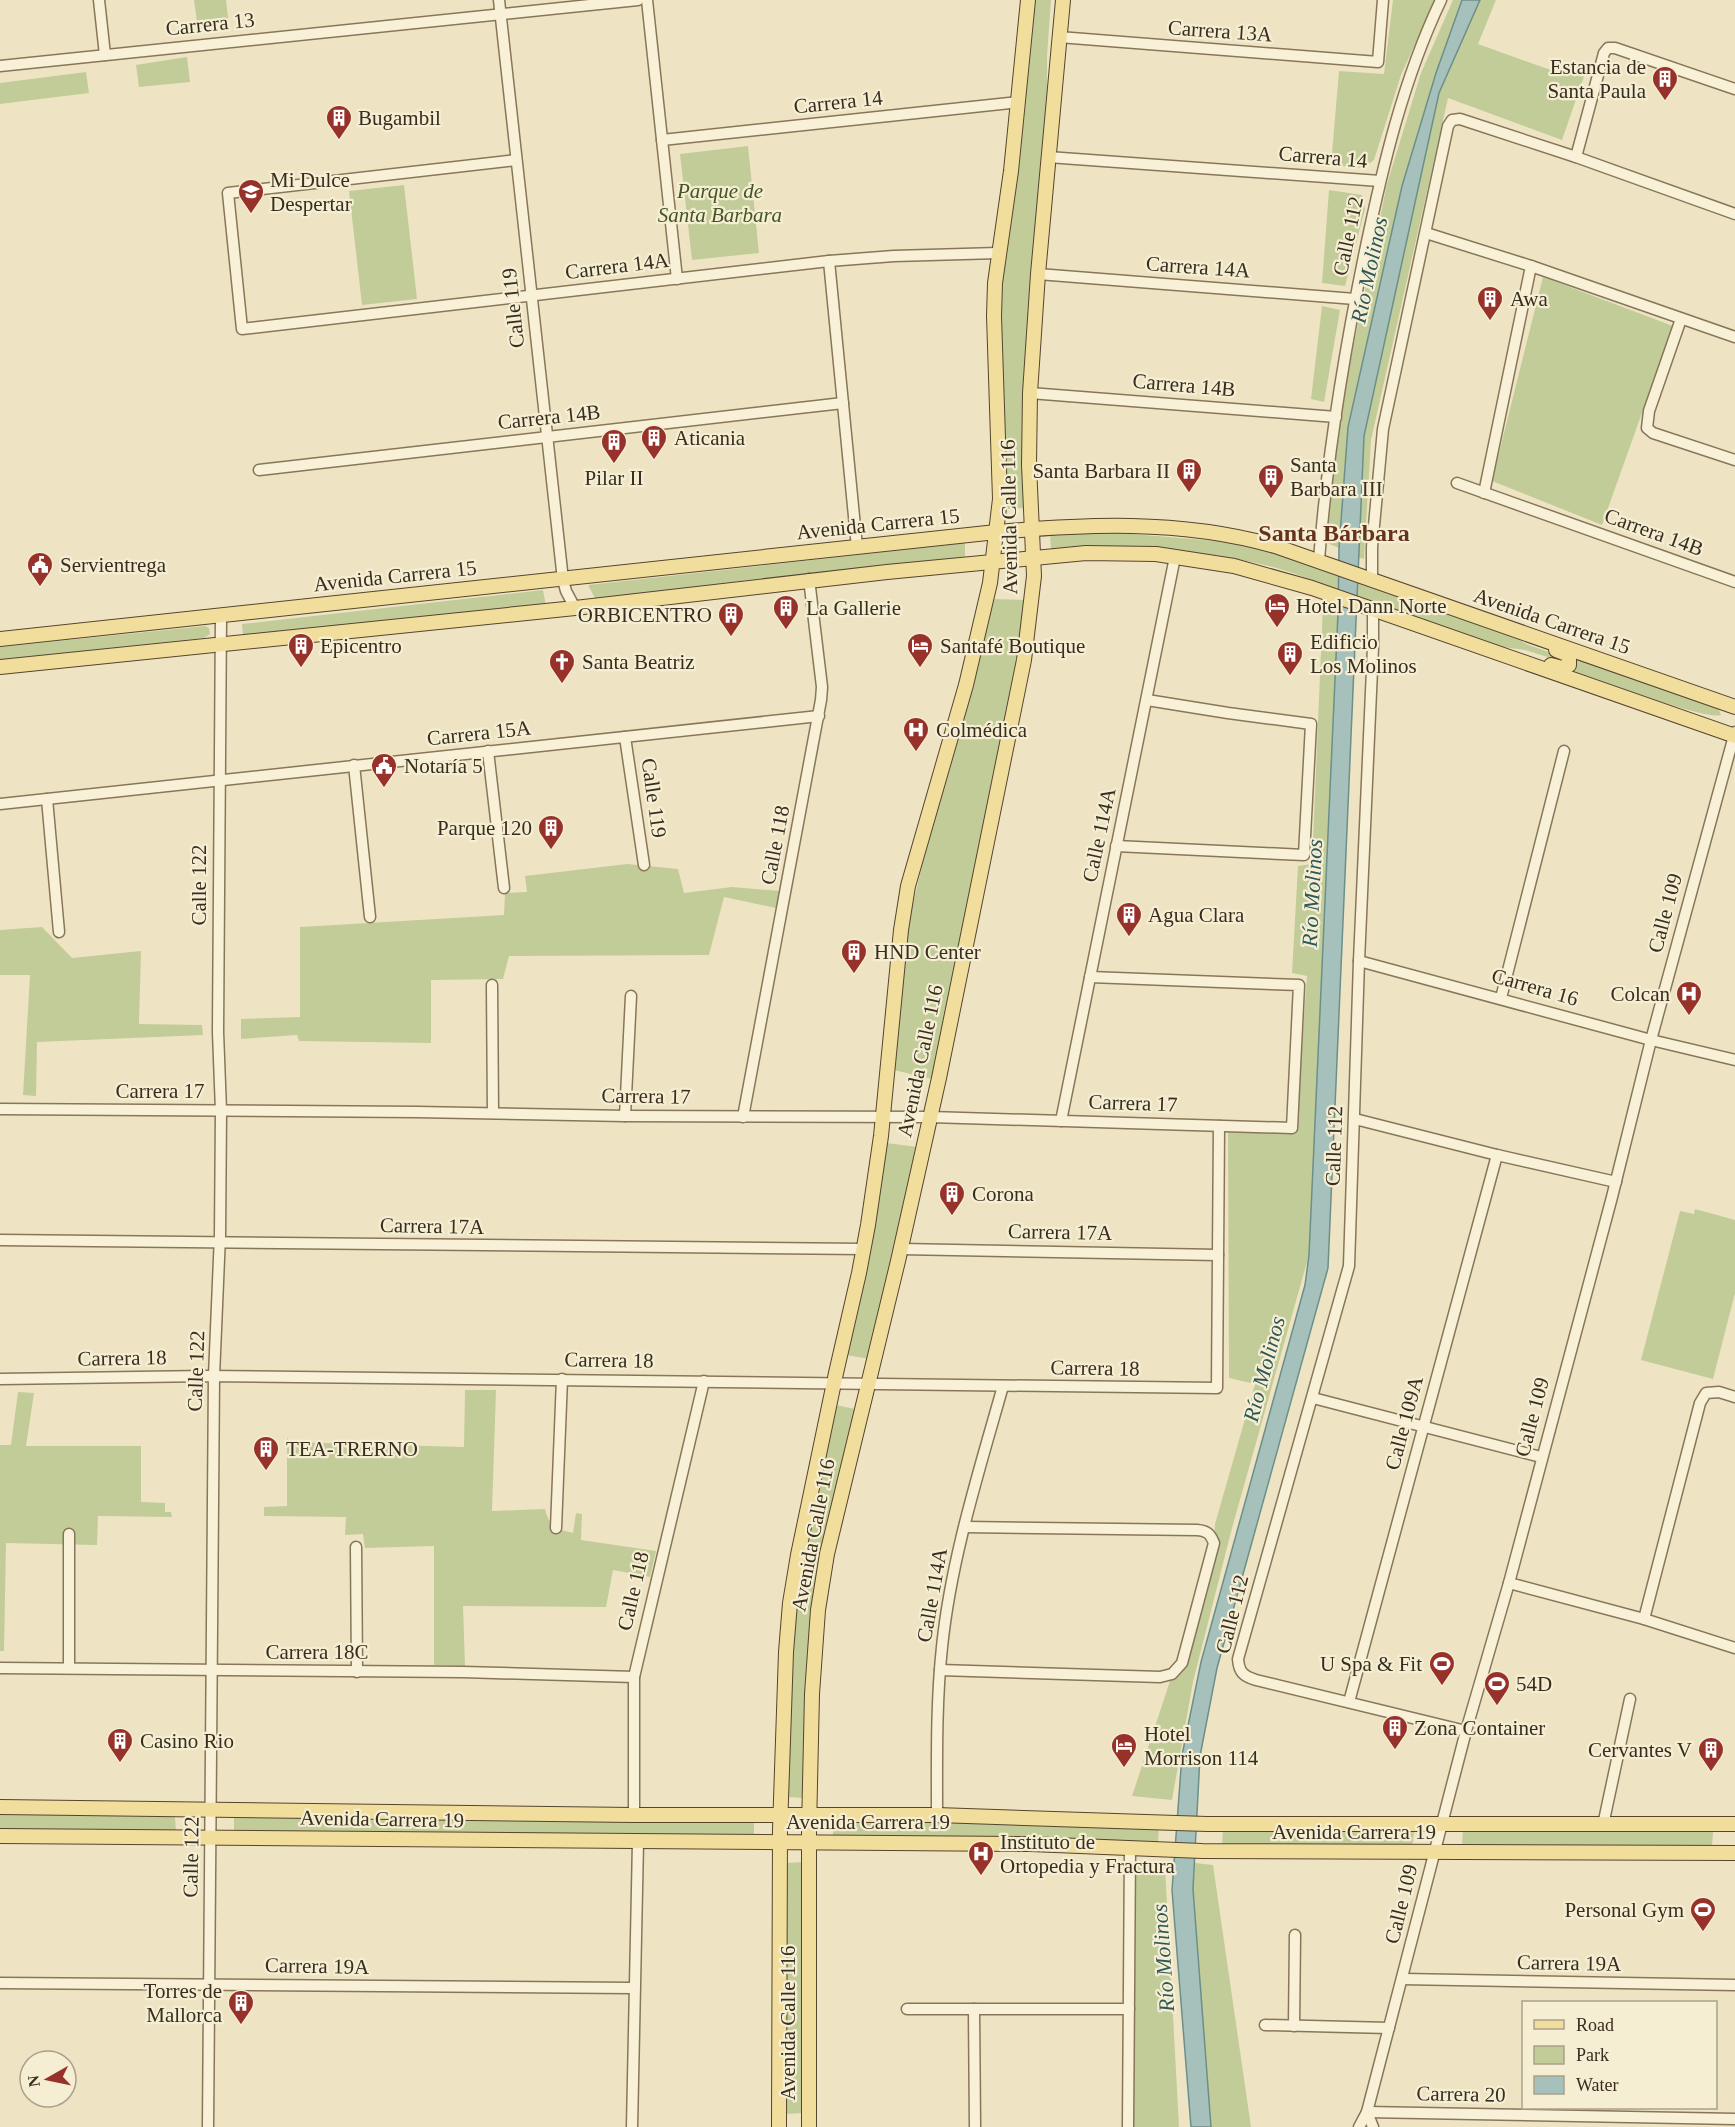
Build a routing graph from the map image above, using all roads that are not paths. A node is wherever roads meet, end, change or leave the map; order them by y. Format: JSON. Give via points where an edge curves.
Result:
{"nodes":[{"id":1,"x":99,"y":0,"type":"edge"},
{"id":2,"x":500,"y":0,"type":"edge"},
{"id":3,"x":638,"y":0,"type":"edge"},
{"id":4,"x":647,"y":0,"type":"edge"},
{"id":5,"x":1028,"y":0,"type":"edge"},
{"id":6,"x":1063,"y":0,"type":"edge"},
{"id":7,"x":1383,"y":0,"type":"edge"},
{"id":8,"x":1441,"y":0,"type":"edge"},
{"id":9,"x":501,"y":13,"type":"junction"},
{"id":10,"x":1059,"y":37,"type":"junction"},
{"id":11,"x":105,"y":55,"type":"junction"},
{"id":12,"x":0,"y":66,"type":"edge"},
{"id":13,"x":1735,"y":89,"type":"edge"},
{"id":14,"x":1018,"y":102,"type":"junction"},
{"id":15,"x":662,"y":140,"type":"junction"},
{"id":16,"x":1048,"y":157,"type":"junction"},
{"id":17,"x":1576,"y":157,"type":"junction"},
{"id":18,"x":516,"y":159,"type":"junction"},
{"id":19,"x":1380,"y":181,"type":"junction"},
{"id":20,"x":1735,"y":214,"type":"edge"},
{"id":21,"x":1426,"y":233,"type":"junction"},
{"id":22,"x":998,"y":253,"type":"junction"},
{"id":23,"x":829,"y":261,"type":"junction"},
{"id":24,"x":1531,"y":266,"type":"junction"},
{"id":25,"x":1038,"y":274,"type":"junction"},
{"id":26,"x":677,"y":279,"type":"junction"},
{"id":27,"x":531,"y":296,"type":"junction"},
{"id":28,"x":1355,"y":299,"type":"junction"},
{"id":29,"x":1681,"y":319,"type":"junction"},
{"id":30,"x":1735,"y":337,"type":"edge"},
{"id":31,"x":1030,"y":393,"type":"junction"},
{"id":32,"x":843,"y":403,"type":"junction"},
{"id":33,"x":1335,"y":417,"type":"junction"},
{"id":34,"x":547,"y":437,"type":"junction"},
{"id":35,"x":1735,"y":460,"type":"edge"},
{"id":36,"x":259,"y":470,"type":"dead end"},
{"id":37,"x":1458,"y":483,"type":"dead end"},
{"id":38,"x":1484,"y":493,"type":"junction"},
{"id":39,"x":1032,"y":529,"type":"junction"},
{"id":40,"x":996,"y":532,"type":"junction"},
{"id":41,"x":857,"y":547,"type":"junction"},
{"id":42,"x":1175,"y":557,"type":"junction"},
{"id":43,"x":1034,"y":558,"type":"junction"},
{"id":44,"x":993,"y":562,"type":"junction"},
{"id":45,"x":1322,"y":562,"type":"junction"},
{"id":46,"x":1366,"y":577,"type":"junction"},
{"id":47,"x":809,"y":579,"type":"junction"},
{"id":48,"x":563,"y":580,"type":"junction"},
{"id":49,"x":1735,"y":582,"type":"edge"},
{"id":50,"x":576,"y":608,"type":"junction"},
{"id":51,"x":1373,"y":609,"type":"junction"},
{"id":52,"x":221,"y":616,"type":"junction"},
{"id":53,"x":1514,"y":629,"type":"junction"},
{"id":54,"x":0,"y":639,"type":"edge"},
{"id":55,"x":220,"y":644,"type":"junction"},
{"id":56,"x":1505,"y":656,"type":"junction"},
{"id":57,"x":0,"y":667,"type":"edge"},
{"id":58,"x":1147,"y":700,"type":"junction"},
{"id":59,"x":1735,"y":707,"type":"edge"},
{"id":60,"x":819,"y":716,"type":"junction"},
{"id":61,"x":1735,"y":735,"type":"edge"},
{"id":62,"x":625,"y":737,"type":"junction"},
{"id":63,"x":488,"y":751,"type":"junction"},
{"id":64,"x":1564,"y":751,"type":"dead end"},
{"id":65,"x":354,"y":765,"type":"junction"},
{"id":66,"x":219,"y":780,"type":"junction"},
{"id":67,"x":47,"y":799,"type":"junction"},
{"id":68,"x":0,"y":804,"type":"edge"},
{"id":69,"x":1116,"y":846,"type":"junction"},
{"id":70,"x":644,"y":866,"type":"dead end"},
{"id":71,"x":504,"y":888,"type":"dead end"},
{"id":72,"x":370,"y":917,"type":"dead end"},
{"id":73,"x":60,"y":932,"type":"dead end"},
{"id":74,"x":1359,"y":960,"type":"junction"},
{"id":75,"x":1090,"y":977,"type":"junction"},
{"id":76,"x":492,"y":985,"type":"dead end"},
{"id":77,"x":631,"y":996,"type":"dead end"},
{"id":78,"x":1501,"y":998,"type":"junction"},
{"id":79,"x":1651,"y":1040,"type":"junction"},
{"id":80,"x":1735,"y":1060,"type":"edge"},
{"id":81,"x":0,"y":1109,"type":"edge"},
{"id":82,"x":221,"y":1111,"type":"junction"},
{"id":83,"x":493,"y":1113,"type":"junction"},
{"id":84,"x":625,"y":1116,"type":"junction"},
{"id":85,"x":883,"y":1116,"type":"junction"},
{"id":86,"x":743,"y":1117,"type":"junction"},
{"id":87,"x":930,"y":1117,"type":"junction"},
{"id":88,"x":1355,"y":1119,"type":"junction"},
{"id":89,"x":1061,"y":1121,"type":"junction"},
{"id":90,"x":1219,"y":1126,"type":"junction"},
{"id":91,"x":1292,"y":1128,"type":"joint"},
{"id":92,"x":1497,"y":1155,"type":"junction"},
{"id":93,"x":1616,"y":1182,"type":"junction"},
{"id":94,"x":0,"y":1240,"type":"edge"},
{"id":95,"x":220,"y":1242,"type":"junction"},
{"id":96,"x":901,"y":1249,"type":"junction"},
{"id":97,"x":864,"y":1250,"type":"junction"},
{"id":98,"x":1218,"y":1255,"type":"junction"},
{"id":99,"x":214,"y":1376,"type":"junction"},
{"id":100,"x":0,"y":1379,"type":"edge"},
{"id":101,"x":562,"y":1379,"type":"junction"},
{"id":102,"x":704,"y":1381,"type":"junction"},
{"id":103,"x":834,"y":1382,"type":"junction"},
{"id":104,"x":868,"y":1383,"type":"junction"},
{"id":105,"x":1003,"y":1386,"type":"junction"},
{"id":106,"x":1735,"y":1396,"type":"edge"},
{"id":107,"x":1313,"y":1398,"type":"junction"},
{"id":108,"x":1424,"y":1428,"type":"junction"},
{"id":109,"x":1541,"y":1457,"type":"junction"},
{"id":110,"x":965,"y":1527,"type":"junction"},
{"id":111,"x":556,"y":1528,"type":"dead end"},
{"id":112,"x":69,"y":1534,"type":"dead end"},
{"id":113,"x":356,"y":1547,"type":"dead end"},
{"id":114,"x":1509,"y":1583,"type":"junction"},
{"id":115,"x":1644,"y":1619,"type":"junction"},
{"id":116,"x":1735,"y":1648,"type":"edge"},
{"id":117,"x":0,"y":1668,"type":"edge"},
{"id":118,"x":69,"y":1668,"type":"junction"},
{"id":119,"x":940,"y":1670,"type":"junction"},
{"id":120,"x":212,"y":1671,"type":"junction"},
{"id":121,"x":357,"y":1672,"type":"junction"},
{"id":122,"x":633,"y":1677,"type":"junction"},
{"id":123,"x":1630,"y":1699,"type":"dead end"},
{"id":124,"x":1349,"y":1702,"type":"junction"},
{"id":125,"x":1466,"y":1731,"type":"junction"},
{"id":126,"x":0,"y":1807,"type":"edge"},
{"id":127,"x":211,"y":1809,"type":"junction"},
{"id":128,"x":634,"y":1815,"type":"junction"},
{"id":129,"x":781,"y":1815,"type":"junction"},
{"id":130,"x":810,"y":1815,"type":"junction"},
{"id":131,"x":937,"y":1815,"type":"junction"},
{"id":132,"x":1735,"y":1824,"type":"edge"},
{"id":133,"x":1442,"y":1825,"type":"junction"},
{"id":134,"x":1603,"y":1825,"type":"junction"},
{"id":135,"x":0,"y":1836,"type":"edge"},
{"id":136,"x":210,"y":1838,"type":"junction"},
{"id":137,"x":638,"y":1842,"type":"junction"},
{"id":138,"x":780,"y":1843,"type":"junction"},
{"id":139,"x":809,"y":1843,"type":"junction"},
{"id":140,"x":1130,"y":1847,"type":"junction"},
{"id":141,"x":1434,"y":1853,"type":"junction"},
{"id":142,"x":1735,"y":1853,"type":"edge"},
{"id":143,"x":1295,"y":1935,"type":"dead end"},
{"id":144,"x":1402,"y":1979,"type":"junction"},
{"id":145,"x":0,"y":1983,"type":"edge"},
{"id":146,"x":208,"y":1984,"type":"junction"},
{"id":147,"x":1735,"y":1985,"type":"edge"},
{"id":148,"x":633,"y":1988,"type":"junction"},
{"id":149,"x":907,"y":2009,"type":"dead end"},
{"id":150,"x":974,"y":2009,"type":"junction"},
{"id":151,"x":1129,"y":2009,"type":"junction"},
{"id":152,"x":1265,"y":2025,"type":"dead end"},
{"id":153,"x":1294,"y":2026,"type":"junction"},
{"id":154,"x":1389,"y":2028,"type":"junction"},
{"id":155,"x":1367,"y":2112,"type":"junction"},
{"id":156,"x":1735,"y":2119,"type":"edge"},
{"id":157,"x":208,"y":2127,"type":"edge"},
{"id":158,"x":632,"y":2127,"type":"edge"},
{"id":159,"x":779,"y":2127,"type":"edge"},
{"id":160,"x":809,"y":2127,"type":"edge"},
{"id":161,"x":975,"y":2127,"type":"edge"},
{"id":162,"x":1128,"y":2127,"type":"edge"},
{"id":163,"x":1359,"y":2127,"type":"edge"},
{"id":164,"x":1373,"y":2127,"type":"edge"}],
"edges":[{"from":1,"to":11,"type":"street"},
{"from":2,"to":9,"type":"street","name":"Calle 119"},
{"from":3,"to":9,"type":"street","name":"Carrera 13"},
{"from":4,"to":15,"type":"street"},
{"from":5,"to":14,"type":"main road","name":"Avenida Calle 116"},
{"from":6,"to":10,"type":"main road","name":"Avenida Calle 116"},
{"from":7,"to":10,"type":"street","name":"Carrera 13A","via":[[1378,62]]},
{"from":8,"to":19,"type":"street","name":"Calle 112","via":[[1412,66]]},
{"from":9,"to":11,"type":"street","name":"Carrera 13"},
{"from":9,"to":18,"type":"street","name":"Calle 119"},
{"from":10,"to":16,"type":"main road","name":"Avenida Calle 116"},
{"from":11,"to":12,"type":"street","name":"Carrera 13"},
{"from":13,"to":17,"type":"street","via":[[1608,48]]},
{"from":14,"to":15,"type":"street","name":"Carrera 14"},
{"from":14,"to":22,"type":"main road","name":"Avenida Calle 116"},
{"from":15,"to":26,"type":"street"},
{"from":16,"to":19,"type":"street","name":"Carrera 14"},
{"from":16,"to":25,"type":"main road","name":"Avenida Calle 116"},
{"from":17,"to":20,"type":"street"},
{"from":17,"to":21,"type":"street","via":[[1460,119],[1452,120]]},
{"from":18,"to":27,"type":"street","name":"Calle 119"},
{"from":18,"to":27,"type":"street","name":"Carrera 14A","via":[[228,193],[242,329]]},
{"from":19,"to":28,"type":"street","name":"Calle 112"},
{"from":21,"to":24,"type":"street"},
{"from":21,"to":46,"type":"street","via":[[1383,429]]},
{"from":22,"to":23,"type":"street","name":"Carrera 14A"},
{"from":22,"to":40,"type":"main road","name":"Avenida Calle 116","via":[[994,316],[1000,499]]},
{"from":23,"to":26,"type":"street","name":"Carrera 14A"},
{"from":23,"to":32,"type":"street"},
{"from":24,"to":29,"type":"street"},
{"from":24,"to":38,"type":"street"},
{"from":25,"to":28,"type":"street","name":"Carrera 14A"},
{"from":25,"to":31,"type":"main road","name":"Avenida Calle 116"},
{"from":26,"to":27,"type":"street","name":"Carrera 14A"},
{"from":27,"to":34,"type":"street","name":"Calle 119"},
{"from":28,"to":33,"type":"street","name":"Calle 112"},
{"from":29,"to":30,"type":"street"},
{"from":29,"to":35,"type":"street","via":[[1649,411],[1647,428]]},
{"from":31,"to":33,"type":"street","name":"Carrera 14B"},
{"from":31,"to":39,"type":"main road","name":"Avenida Calle 116"},
{"from":32,"to":34,"type":"street","name":"Carrera 14B"},
{"from":32,"to":41,"type":"street"},
{"from":33,"to":45,"type":"street","name":"Calle 112"},
{"from":34,"to":36,"type":"street","name":"Carrera 14B"},
{"from":34,"to":48,"type":"street","name":"Calle 119"},
{"from":37,"to":38,"type":"street","name":"Carrera 14B"},
{"from":38,"to":49,"type":"street","name":"Carrera 14B"},
{"from":39,"to":40,"type":"main road","name":"Avenida Carrera 15"},
{"from":39,"to":43,"type":"main road","name":"Avenida Calle 116"},
{"from":39,"to":45,"type":"main road","name":"Avenida Carrera 15","via":[[1127,524],[1209,531],[1253,539]]},
{"from":40,"to":41,"type":"main road","name":"Avenida Carrera 15"},
{"from":40,"to":44,"type":"main road","name":"Avenida Calle 116"},
{"from":41,"to":48,"type":"main road","name":"Avenida Carrera 15"},
{"from":42,"to":43,"type":"main road","via":[[1108,553]]},
{"from":42,"to":51,"type":"main road","via":[[1233,566]]},
{"from":42,"to":58,"type":"street","name":"Calle 114A"},
{"from":43,"to":44,"type":"main road"},
{"from":43,"to":87,"type":"main road","name":"Avenida Calle 116","via":[[1034,584],[1017,699]]},
{"from":44,"to":47,"type":"main road"},
{"from":44,"to":85,"type":"main road","name":"Avenida Calle 116","via":[[966,685],[907,893]]},
{"from":45,"to":46,"type":"main road","name":"Avenida Carrera 15"},
{"from":46,"to":53,"type":"main road","name":"Avenida Carrera 15"},
{"from":47,"to":50,"type":"main road"},
{"from":47,"to":60,"type":"street","name":"Calle 118","via":[[822,687]]},
{"from":48,"to":50,"type":"street","name":"Calle 119"},
{"from":48,"to":52,"type":"main road","name":"Avenida Carrera 15"},
{"from":50,"to":55,"type":"main road"},
{"from":51,"to":56,"type":"main road"},
{"from":51,"to":74,"type":"street","name":"Calle 112"},
{"from":52,"to":54,"type":"main road","name":"Avenida Carrera 15"},
{"from":52,"to":55,"type":"street","name":"Calle 122"},
{"from":53,"to":56,"type":"main road","via":[[1533,642],[1567,654],[1570,662],[1562,668],[1522,656]]},
{"from":53,"to":59,"type":"main road","name":"Avenida Carrera 15"},
{"from":55,"to":57,"type":"main road"},
{"from":55,"to":66,"type":"street","name":"Calle 122"},
{"from":56,"to":61,"type":"main road"},
{"from":58,"to":69,"type":"street","name":"Calle 114A"},
{"from":58,"to":69,"type":"street","via":[[1311,724],[1304,855]]},
{"from":60,"to":62,"type":"street","name":"Carrera 15A"},
{"from":60,"to":86,"type":"street","name":"Calle 118"},
{"from":61,"to":79,"type":"street","name":"Calle 109"},
{"from":62,"to":63,"type":"street","name":"Carrera 15A"},
{"from":62,"to":70,"type":"street","name":"Calle 119"},
{"from":63,"to":65,"type":"street","name":"Carrera 15A"},
{"from":63,"to":71,"type":"street"},
{"from":64,"to":78,"type":"street"},
{"from":65,"to":66,"type":"street","name":"Carrera 15A"},
{"from":65,"to":72,"type":"street"},
{"from":66,"to":67,"type":"street","name":"Carrera 15A"},
{"from":66,"to":82,"type":"street","name":"Calle 122"},
{"from":67,"to":68,"type":"street","name":"Carrera 15A"},
{"from":67,"to":73,"type":"street"},
{"from":69,"to":75,"type":"street","name":"Calle 114A"},
{"from":74,"to":78,"type":"street","name":"Carrera 16"},
{"from":74,"to":88,"type":"street","name":"Calle 112"},
{"from":75,"to":89,"type":"street","name":"Calle 114A"},
{"from":75,"to":91,"type":"street","name":"Calle 112","via":[[1299,985]]},
{"from":76,"to":83,"type":"street"},
{"from":77,"to":84,"type":"street"},
{"from":78,"to":79,"type":"street","name":"Carrera 16"},
{"from":79,"to":80,"type":"street","name":"Carrera 16"},
{"from":79,"to":93,"type":"street","name":"Calle 109"},
{"from":81,"to":82,"type":"street","name":"Carrera 17"},
{"from":82,"to":83,"type":"street","name":"Carrera 17"},
{"from":82,"to":95,"type":"street","name":"Calle 122"},
{"from":83,"to":84,"type":"street","name":"Carrera 17"},
{"from":84,"to":86,"type":"street","name":"Carrera 17"},
{"from":85,"to":86,"type":"street","name":"Carrera 17"},
{"from":85,"to":87,"type":"street","name":"Carrera 17"},
{"from":85,"to":97,"type":"main road","name":"Avenida Calle 116"},
{"from":87,"to":89,"type":"street","name":"Carrera 17"},
{"from":87,"to":96,"type":"main road","name":"Avenida Calle 116"},
{"from":88,"to":92,"type":"street"},
{"from":88,"to":107,"type":"street","name":"Calle 112","via":[[1349,1266]]},
{"from":89,"to":90,"type":"street","name":"Carrera 17"},
{"from":90,"to":91,"type":"street","name":"Carrera 17"},
{"from":90,"to":98,"type":"street"},
{"from":92,"to":93,"type":"street"},
{"from":92,"to":108,"type":"street","name":"Calle 109A"},
{"from":93,"to":109,"type":"street","name":"Calle 109"},
{"from":94,"to":95,"type":"street","name":"Carrera 17A"},
{"from":95,"to":97,"type":"street","name":"Carrera 17A"},
{"from":95,"to":99,"type":"street","name":"Calle 122"},
{"from":96,"to":98,"type":"street","name":"Carrera 17A"},
{"from":96,"to":104,"type":"main road","name":"Avenida Calle 116"},
{"from":97,"to":103,"type":"main road","name":"Avenida Calle 116"},
{"from":98,"to":105,"type":"street","name":"Carrera 18","via":[[1217,1388]]},
{"from":99,"to":100,"type":"street","name":"Carrera 18"},
{"from":99,"to":101,"type":"street","name":"Carrera 18"},
{"from":99,"to":120,"type":"street","name":"Calle 122"},
{"from":101,"to":102,"type":"street","name":"Carrera 18"},
{"from":101,"to":111,"type":"street"},
{"from":102,"to":103,"type":"street","name":"Carrera 18"},
{"from":102,"to":122,"type":"street","name":"Calle 118"},
{"from":103,"to":104,"type":"street","name":"Carrera 18"},
{"from":103,"to":129,"type":"main road","name":"Avenida Calle 116","via":[[790,1603]]},
{"from":104,"to":105,"type":"street","name":"Carrera 18"},
{"from":104,"to":130,"type":"main road","name":"Avenida Calle 116","via":[[827,1554],[818,1610]]},
{"from":105,"to":110,"type":"street","name":"Calle 114A"},
{"from":106,"to":115,"type":"street","via":[[1706,1393],[1700,1403]]},
{"from":107,"to":108,"type":"street"},
{"from":107,"to":124,"type":"street","name":"Calle 112","via":[[1241,1643],[1239,1669],[1245,1677]]},
{"from":108,"to":109,"type":"street"},
{"from":108,"to":124,"type":"street","name":"Calle 109A"},
{"from":109,"to":114,"type":"street","name":"Calle 109"},
{"from":110,"to":119,"type":"street","name":"Calle 114A","via":[[947,1611]]},
{"from":110,"to":119,"type":"street","name":"Calle 112","via":[[1205,1530],[1214,1543],[1182,1663],[1172,1674],[1160,1677]]},
{"from":112,"to":118,"type":"street"},
{"from":113,"to":121,"type":"street"},
{"from":114,"to":115,"type":"street"},
{"from":114,"to":125,"type":"street","name":"Calle 109"},
{"from":115,"to":116,"type":"street"},
{"from":117,"to":118,"type":"street","name":"Carrera 18C"},
{"from":118,"to":120,"type":"street","name":"Carrera 18C"},
{"from":119,"to":131,"type":"street","name":"Calle 114A"},
{"from":120,"to":121,"type":"street","name":"Carrera 18C"},
{"from":120,"to":127,"type":"street","name":"Calle 122"},
{"from":121,"to":122,"type":"street","name":"Carrera 18C"},
{"from":122,"to":128,"type":"street","name":"Calle 118"},
{"from":123,"to":134,"type":"street"},
{"from":124,"to":125,"type":"street"},
{"from":125,"to":133,"type":"street","name":"Calle 109"},
{"from":126,"to":127,"type":"main road","name":"Avenida Carrera 19"},
{"from":127,"to":128,"type":"main road","name":"Avenida Carrera 19"},
{"from":127,"to":136,"type":"street","name":"Calle 122"},
{"from":128,"to":129,"type":"main road","name":"Avenida Carrera 19"},
{"from":129,"to":130,"type":"main road","name":"Avenida Carrera 19"},
{"from":129,"to":138,"type":"main road","name":"Avenida Calle 116"},
{"from":130,"to":131,"type":"main road","name":"Avenida Carrera 19"},
{"from":130,"to":139,"type":"main road","name":"Avenida Calle 116"},
{"from":131,"to":133,"type":"main road","name":"Avenida Carrera 19"},
{"from":132,"to":134,"type":"main road","name":"Avenida Carrera 19"},
{"from":133,"to":134,"type":"main road","name":"Avenida Carrera 19"},
{"from":133,"to":141,"type":"street","name":"Calle 109"},
{"from":135,"to":136,"type":"main road","name":"Avenida Carrera 19"},
{"from":136,"to":137,"type":"main road","name":"Avenida Carrera 19"},
{"from":136,"to":146,"type":"street","name":"Calle 122"},
{"from":137,"to":138,"type":"main road","name":"Avenida Carrera 19"},
{"from":137,"to":148,"type":"street"},
{"from":138,"to":139,"type":"main road","name":"Avenida Carrera 19"},
{"from":138,"to":159,"type":"main road","name":"Avenida Calle 116"},
{"from":139,"to":140,"type":"main road","name":"Avenida Carrera 19"},
{"from":139,"to":160,"type":"main road","name":"Avenida Calle 116"},
{"from":140,"to":141,"type":"main road","name":"Avenida Carrera 19"},
{"from":140,"to":151,"type":"street"},
{"from":141,"to":142,"type":"main road","name":"Avenida Carrera 19"},
{"from":141,"to":144,"type":"street","name":"Calle 109"},
{"from":143,"to":153,"type":"street"},
{"from":144,"to":147,"type":"street","name":"Carrera 19A"},
{"from":144,"to":154,"type":"street","name":"Calle 109"},
{"from":145,"to":146,"type":"street","name":"Carrera 19A"},
{"from":146,"to":148,"type":"street","name":"Carrera 19A"},
{"from":146,"to":157,"type":"street","name":"Calle 122"},
{"from":148,"to":158,"type":"street"},
{"from":149,"to":150,"type":"street"},
{"from":150,"to":151,"type":"street"},
{"from":150,"to":161,"type":"street"},
{"from":151,"to":162,"type":"street"},
{"from":152,"to":153,"type":"street"},
{"from":153,"to":154,"type":"street"},
{"from":154,"to":155,"type":"street","name":"Calle 109"},
{"from":155,"to":156,"type":"street","name":"Carrera 20"},
{"from":155,"to":163,"type":"street","name":"Calle 109"},
{"from":155,"to":164,"type":"street"}]}
